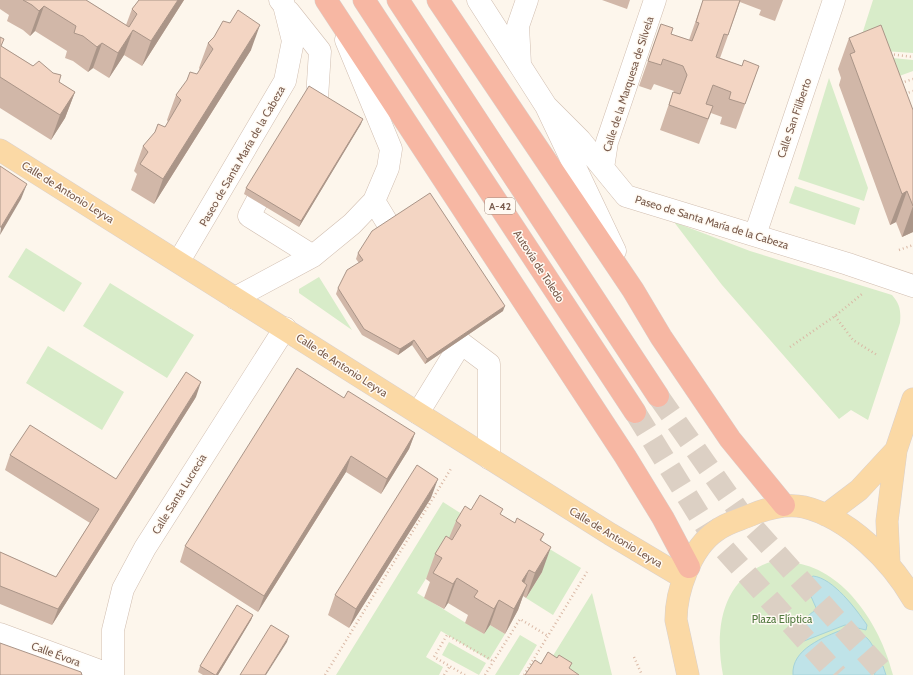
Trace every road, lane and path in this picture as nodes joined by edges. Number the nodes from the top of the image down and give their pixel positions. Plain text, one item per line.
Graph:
1 (364, 0) edge
2 (398, 0) edge
3 (438, 0) edge
4 (478, 0) edge
5 (527, 0) edge
6 (654, 0) edge
7 (834, 0) edge
8 (282, 2) edge
9 (331, 8) edge
10 (889, 54) edge
11 (913, 57) edge
12 (520, 65) junction
13 (913, 79) edge
14 (894, 86) edge
15 (913, 91) edge
16 (900, 96) edge
17 (317, 98) edge
18 (546, 106) junction
19 (0, 150) edge
20 (603, 168) junction
21 (258, 201) edge
22 (374, 201) junction
23 (755, 235) junction
24 (913, 245) edge
25 (900, 250) dead end
26 (312, 256) junction
27 (179, 261) junction
28 (411, 262) edge
29 (913, 286) edge
30 (633, 290) junction
31 (863, 292) dead end
32 (432, 296) edge
33 (235, 298) junction
34 (835, 316) junction
35 (285, 328) junction
36 (461, 343) junction
37 (790, 346) dead end
38 (877, 355) dead end
39 (658, 396) tunnel mouth
40 (913, 399) edge
41 (635, 412) tunnel mouth
42 (418, 413) junction
43 (896, 450) junction
44 (489, 458) junction
45 (452, 467) dead end
46 (784, 505) junction
47 (826, 516) junction
48 (889, 564) junction
49 (587, 572) dead end
50 (687, 572) junction
51 (913, 599) edge
52 (0, 634) edge
53 (548, 636) junction
54 (680, 639) junction
55 (634, 657) dead end
56 (493, 661) junction
57 (450, 666) junction
58 (112, 675) edge
59 (325, 675) edge
60 (444, 675) edge
61 (465, 675) edge
62 (485, 675) edge
63 (524, 675) edge
64 (642, 675) edge
65 (682, 675) edge
66 (688, 675) edge

1 - 41 highway, Autovía de Toledo / A-42
2 - 39 highway, A-42
3 - 30 highway
4 - 12 street, Paseo de Santa María de la Cabeza
5 - 12 street
6 - 20 street, Calle de la Marquesa de Silvela
7 - 23 street, Calle San Filiberto
8 - 17 street
8 - 27 street, Paseo de Santa María de la Cabeza
9 - 22 street
9 - 50 highway
10 - 11 path
12 - 18 street, Paseo de Santa María de la Cabeza
13 - 14 path
15 - 16 path
18 - 20 street, Paseo de Santa María de la Cabeza
18 - 30 street, Paseo de Santa María de la Cabeza
19 - 27 main road, Calle de Antonio Leyva
20 - 23 street, Paseo de Santa María de la Cabeza
21 - 26 street
22 - 26 street
22 - 28 street
23 - 29 street, Paseo de Santa María de la Cabeza
24 - 25 path
26 - 33 street
27 - 33 main road, Calle de Antonio Leyva
30 - 46 highway
31 - 34 path
32 - 36 street
33 - 35 main road, Calle de Antonio Leyva
34 - 37 path
34 - 38 path
35 - 42 main road, Calle de Antonio Leyva
35 - 58 street, Calle Santa Lucrecia
36 - 42 street
36 - 44 street
40 - 43 main road
42 - 44 main road, Calle de Antonio Leyva
43 - 47 main road
43 - 48 main road
44 - 50 main road, Calle de Antonio Leyva
45 - 59 path
46 - 47 main road
46 - 50 main road
47 - 48 main road
48 - 51 main road
49 - 53 path
50 - 54 main road
52 - 58 street, Calle Évora
53 - 56 path
53 - 63 path
54 - 65 main road
54 - 66 main road
55 - 64 path
56 - 57 path
56 - 62 path
57 - 60 path
57 - 61 path

